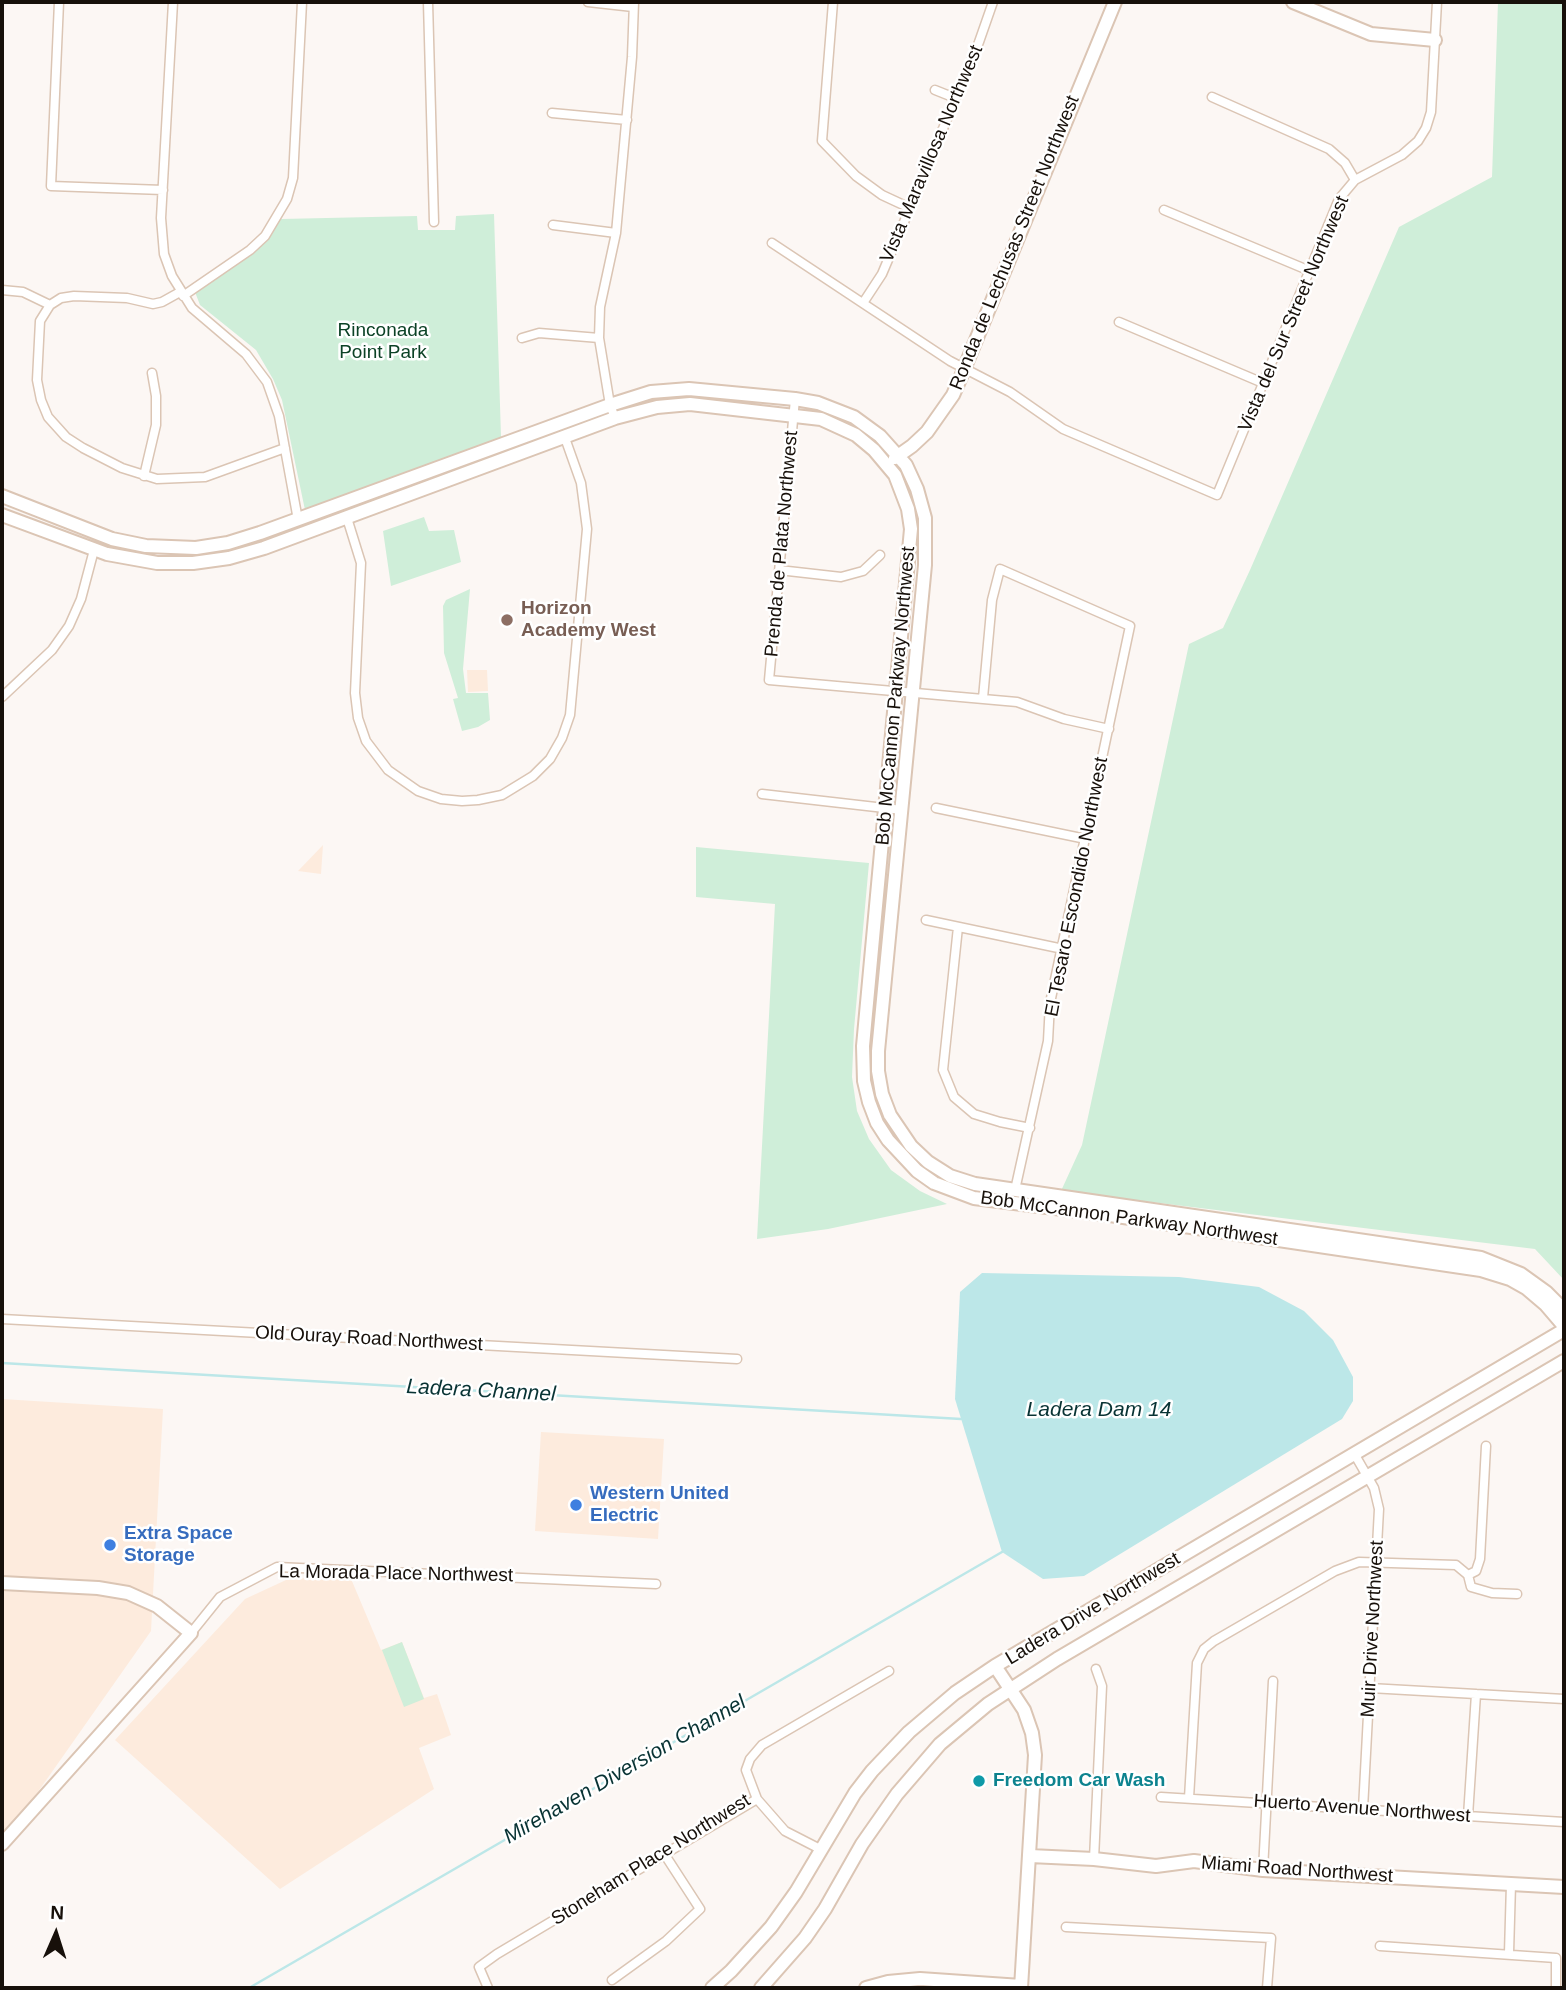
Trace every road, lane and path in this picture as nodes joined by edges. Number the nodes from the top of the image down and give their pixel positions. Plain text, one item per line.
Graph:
1 (59, 2) edge
2 (173, 2) edge
3 (302, 2) edge
4 (428, 2) edge
5 (589, 2) edge
6 (833, 2) edge
7 (993, 2) edge
8 (1115, 2) edge
9 (1293, 2) edge
10 (1437, 2) edge
11 (634, 4) edge
12 (1435, 40) junction
13 (935, 90) dead end
14 (1212, 97) dead end
15 (956, 98) junction
16 (552, 113) dead end
17 (627, 120) junction
18 (1355, 180) junction
19 (163, 190) junction
20 (910, 208) junction
21 (1164, 210) dead end
22 (435, 222) dead end
23 (553, 225) dead end
24 (616, 233) junction
25 (772, 243) dead end
26 (1310, 271) junction
27 (2, 290) edge
28 (182, 294) junction
29 (863, 303) junction
30 (50, 304) junction
31 (1119, 322) dead end
32 (522, 338) dead end
33 (599, 338) junction
34 (965, 369) junction
35 (152, 373) dead end
36 (1263, 383) junction
37 (795, 399) junction
38 (610, 405) junction
39 (794, 416) junction
40 (615, 418) junction
41 (560, 423) junction
42 (565, 438) junction
43 (285, 448) junction
44 (899, 455) junction
45 (886, 464) junction
46 (144, 476) junction
47 (2, 496) edge
48 (341, 504) junction
49 (2, 514) edge
50 (347, 518) junction
51 (298, 520) junction
52 (303, 534) junction
53 (99, 535) junction
54 (94, 550) junction
55 (880, 555) dead end
56 (779, 570) junction
57 (898, 691) junction
58 (914, 693) junction
59 (2, 697) edge
60 (983, 698) junction
61 (1109, 729) junction
62 (762, 794) dead end
63 (885, 808) junction
64 (936, 808) dead end
65 (902, 810) junction
66 (1086, 839) junction
67 (926, 920) dead end
68 (958, 927) junction
69 (1063, 949) junction
70 (1030, 1128) junction
71 (1015, 1190) junction
72 (1564, 1310) edge
73 (2, 1319) edge
74 (1564, 1328) edge
75 (737, 1359) dead end
76 (1564, 1361) edge
77 (1486, 1446) dead end
78 (1355, 1455) junction
79 (1368, 1476) junction
80 (1377, 1562) junction
81 (1468, 1575) junction
82 (2, 1583) edge
83 (656, 1584) dead end
84 (1517, 1594) dead end
85 (191, 1633) junction
86 (995, 1666) junction
87 (1096, 1669) dead end
88 (889, 1671) dead end
89 (1273, 1681) dead end
90 (1370, 1688) junction
91 (1010, 1689) junction
92 (1476, 1694) junction
93 (1564, 1699) edge
94 (1161, 1797) dead end
95 (1189, 1798) junction
96 (757, 1799) junction
97 (1266, 1803) junction
98 (1363, 1809) junction
99 (1468, 1816) junction
100 (1564, 1822) edge
101 (2, 1844) edge
102 (822, 1850) junction
103 (665, 1855) junction
104 (1030, 1856) junction
105 (1094, 1859) junction
106 (1263, 1870) junction
107 (1511, 1884) junction
108 (1564, 1887) edge
109 (1066, 1927) dead end
110 (1380, 1946) dead end
111 (1509, 1953) junction
112 (612, 1980) dead end
113 (951, 1985) edge
114 (1021, 1987) edge
115 (488, 1988) edge
116 (712, 1988) edge
117 (761, 1988) edge
118 (866, 1988) edge
119 (1268, 1988) edge
120 (1556, 1988) edge

1 - 19 street
2 - 19 street
3 - 28 street
4 - 22 street
5 - 11 street
6 - 20 street
7 - 15 street, Vista Maravillosa Northwest
8 - 34 street, Ronda de Lechusas Street Northwest
9 - 12 street
10 - 12 street, Vista del Sur Street Northwest
11 - 17 street
12 - 18 street, Vista del Sur Street Northwest
13 - 15 street
14 - 18 street
15 - 20 street, Vista Maravillosa Northwest
16 - 17 street
17 - 24 street
18 - 26 street, Vista del Sur Street Northwest
19 - 28 street
20 - 29 street, Vista Maravillosa Northwest
21 - 26 street
23 - 24 street
24 - 33 street
25 - 29 street
26 - 36 street, Vista del Sur Street Northwest
27 - 30 street
28 - 30 street
28 - 43 street
29 - 34 street
30 - 46 street
31 - 36 street
32 - 33 street
33 - 38 street
34 - 36 street, Vista del Sur Street Northwest
34 - 44 street, Ronda de Lechusas Street Northwest
35 - 46 street
37 - 38 street, Bob McCannon Parkway Northwest
37 - 39 street, Prenda de Plata Northwest
37 - 44 street, Bob McCannon Parkway Northwest
38 - 40 street
38 - 41 street, Bob McCannon Parkway Northwest
39 - 40 street, Bob McCannon Parkway Northwest
39 - 45 street, Bob McCannon Parkway Northwest
39 - 56 street, Prenda de Plata Northwest
40 - 42 street, Bob McCannon Parkway Northwest
41 - 42 street
41 - 48 street, Bob McCannon Parkway Northwest
42 - 50 street, Bob McCannon Parkway Northwest
42 - 50 street
43 - 46 street
43 - 51 street
44 - 45 street, Ronda de Lechusas Street Northwest
44 - 58 street, Bob McCannon Parkway Northwest
45 - 57 street, Bob McCannon Parkway Northwest
47 - 53 street, Bob McCannon Parkway Northwest
48 - 50 street
48 - 51 street, Bob McCannon Parkway Northwest
49 - 54 street, Bob McCannon Parkway Northwest
50 - 52 street, Bob McCannon Parkway Northwest
51 - 52 street
51 - 53 street, Bob McCannon Parkway Northwest
52 - 54 street, Bob McCannon Parkway Northwest
53 - 54 street
54 - 59 street
55 - 56 street
56 - 57 street, Prenda de Plata Northwest
57 - 58 street, Prenda de Plata Northwest
57 - 63 street, Bob McCannon Parkway Northwest
58 - 60 street, Prenda de Plata Northwest
58 - 65 street, Bob McCannon Parkway Northwest
60 - 61 street, Prenda de Plata Northwest
60 - 61 street, El Tesaro Escondido Northwest
61 - 66 street, El Tesaro Escondido Northwest
62 - 63 street
63 - 65 street
63 - 74 street, Bob McCannon Parkway Northwest
64 - 66 street
65 - 71 street, Bob McCannon Parkway Northwest
66 - 69 street, El Tesaro Escondido Northwest
67 - 68 street
68 - 69 street
68 - 70 street
69 - 70 street, El Tesaro Escondido Northwest
70 - 71 street, El Tesaro Escondido Northwest
71 - 72 street, Bob McCannon Parkway Northwest
73 - 75 street, Old Ouray Road Northwest
74 - 78 street, Ladera Drive Northwest
76 - 79 street, Ladera Drive Northwest
77 - 81 street
78 - 79 street, Muir Drive Northwest
78 - 86 street, Ladera Drive Northwest
79 - 80 street, Muir Drive Northwest
79 - 91 street, Ladera Drive Northwest
80 - 81 street
80 - 90 street, Muir Drive Northwest
80 - 95 street
81 - 84 street
82 - 85 street
83 - 85 street, La Morada Place Northwest
85 - 101 street, La Morada Place Northwest
86 - 91 street
86 - 102 street, Ladera Drive Northwest
87 - 105 street
88 - 96 street, Stoneham Place Northwest
89 - 97 street
90 - 92 street
90 - 98 street, Muir Drive Northwest
91 - 104 street
91 - 117 street, Ladera Drive Northwest
92 - 93 street
92 - 99 street
94 - 95 street, Huerto Avenue Northwest
95 - 97 street, Huerto Avenue Northwest
96 - 102 street
96 - 103 street, Stoneham Place Northwest
97 - 98 street, Huerto Avenue Northwest
97 - 106 street
98 - 99 street, Huerto Avenue Northwest
99 - 100 street, Huerto Avenue Northwest
102 - 116 street, Ladera Drive Northwest
103 - 112 street
103 - 115 street, Stoneham Place Northwest
104 - 105 street, Miami Road Northwest
104 - 114 street
105 - 106 street, Miami Road Northwest
106 - 107 street, Miami Road Northwest
107 - 108 street, Miami Road Northwest
107 - 111 street
109 - 119 street
110 - 111 street
111 - 120 street
113 - 114 street
113 - 118 street

